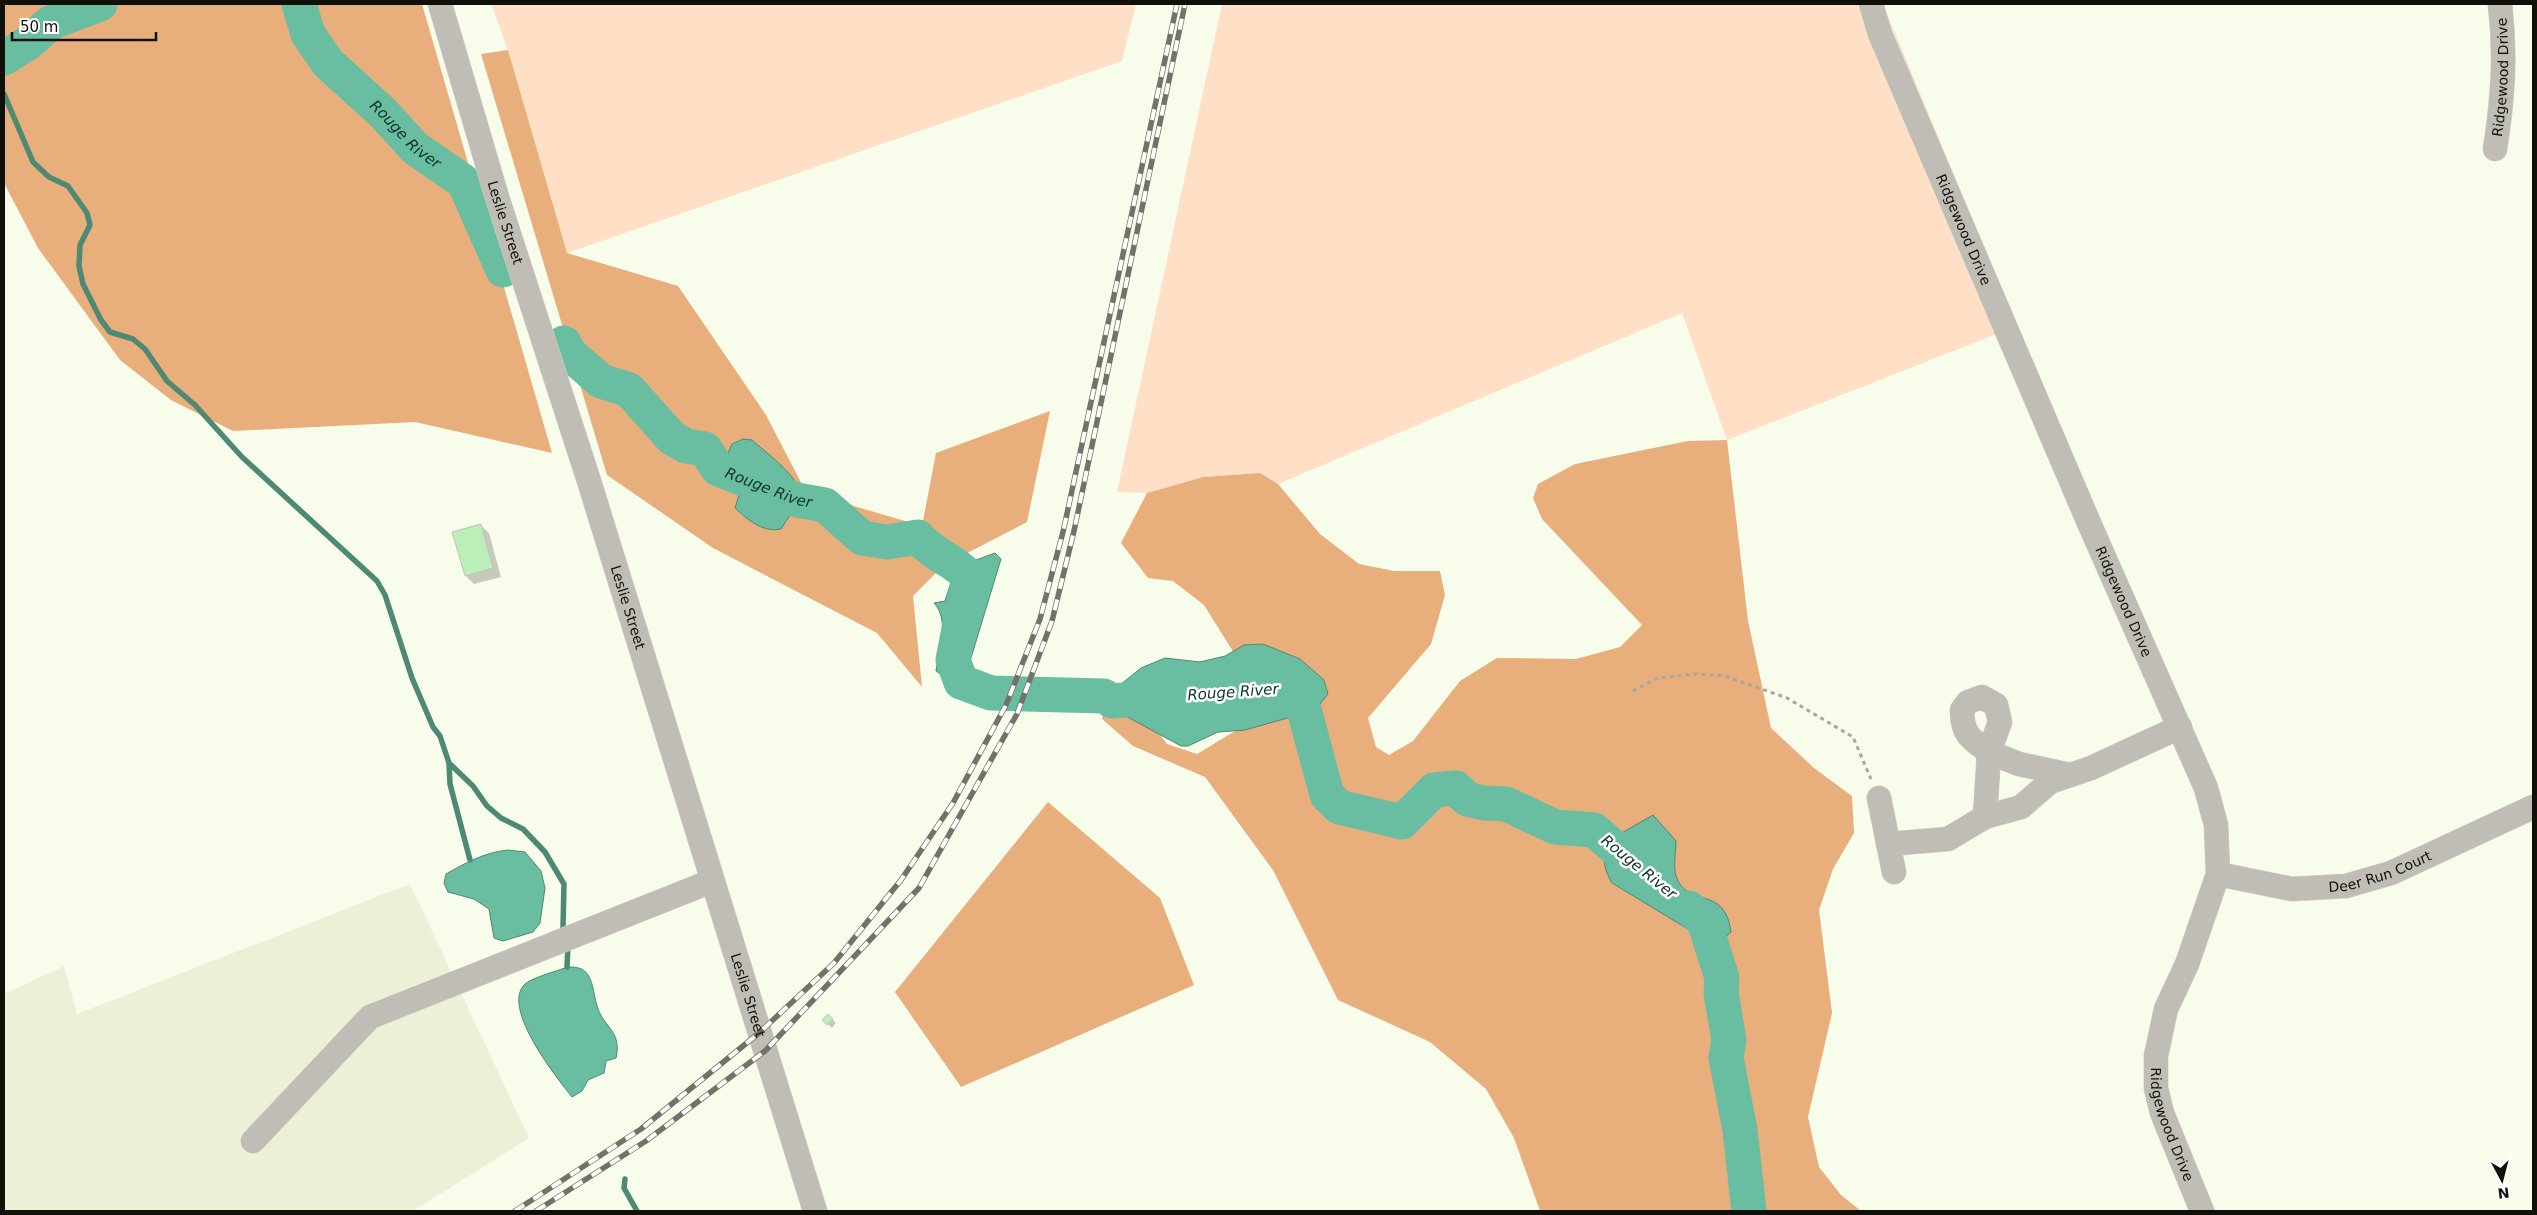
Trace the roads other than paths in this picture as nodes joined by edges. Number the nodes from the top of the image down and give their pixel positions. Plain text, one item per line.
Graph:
1 (440, 4) edge
2 (1870, 4) edge
3 (2500, 4) edge
4 (2495, 149) dead end
5 (2180, 727) junction
6 (2070, 775) junction
7 (1879, 798) road end
8 (2533, 807) edge
9 (1984, 817) junction
10 (1888, 844) junction
11 (1894, 872) dead end
12 (2218, 874) junction
13 (712, 881) junction
14 (254, 1140) dead end
15 (815, 1211) edge
16 (2202, 1211) edge

1 - 13 street, Leslie Street
2 - 5 street, Ridgewood Drive
3 - 4 street, Ridgewood Drive
5 - 6 street
5 - 12 street, Ridgewood Drive
6 - 9 street
6 - 9 street
7 - 10 street
8 - 12 street, Deer Run Court
9 - 10 street
10 - 11 street
12 - 16 street, Ridgewood Drive
13 - 14 street
13 - 15 street, Leslie Street

